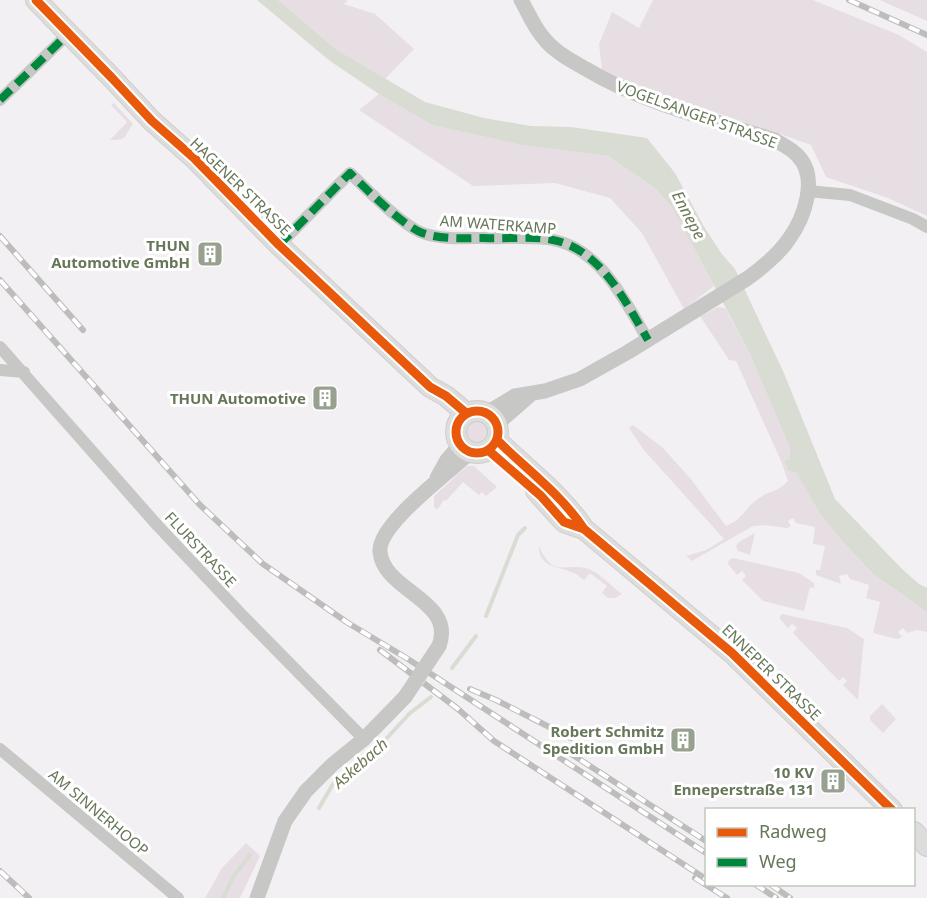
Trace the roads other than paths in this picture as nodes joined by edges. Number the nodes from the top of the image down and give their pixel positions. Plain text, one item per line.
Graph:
1 (36, 0) edge
2 (521, 0) edge
3 (69, 33) junction
4 (0, 100) edge
5 (808, 191) junction
6 (927, 227) edge
7 (279, 244) junction
8 (648, 340) junction
9 (0, 347) edge
10 (0, 370) edge
11 (24, 372) junction
12 (462, 418) junction
13 (483, 437) junction
14 (364, 739) junction
15 (0, 749) edge
16 (890, 808) edge
17 (915, 833) edge
18 (927, 846) edge
19 (178, 898) edge
20 (257, 898) edge

1 - 3 main road, HAGENER STRASSE
2 - 5 street, VOGELSANGER STRASSE
3 - 4 street
3 - 7 main road, HAGENER STRASSE
5 - 6 street
5 - 8 street, VOGELSANGER STRASSE
7 - 8 street, AM WATERKAMP
7 - 12 main road, HAGENER STRASSE
8 - 13 street, VOGELSANGER STRASSE
9 - 11 street, FLURSTRASSE
10 - 11 street
11 - 14 street, FLURSTRASSE
12 - 13 main road
12 - 13 main road
13 - 14 street, bridge
13 - 16 main road, ENNEPER STRASSE
14 - 20 street
15 - 19 street, AM SINNERHOOP
17 - 18 main road

